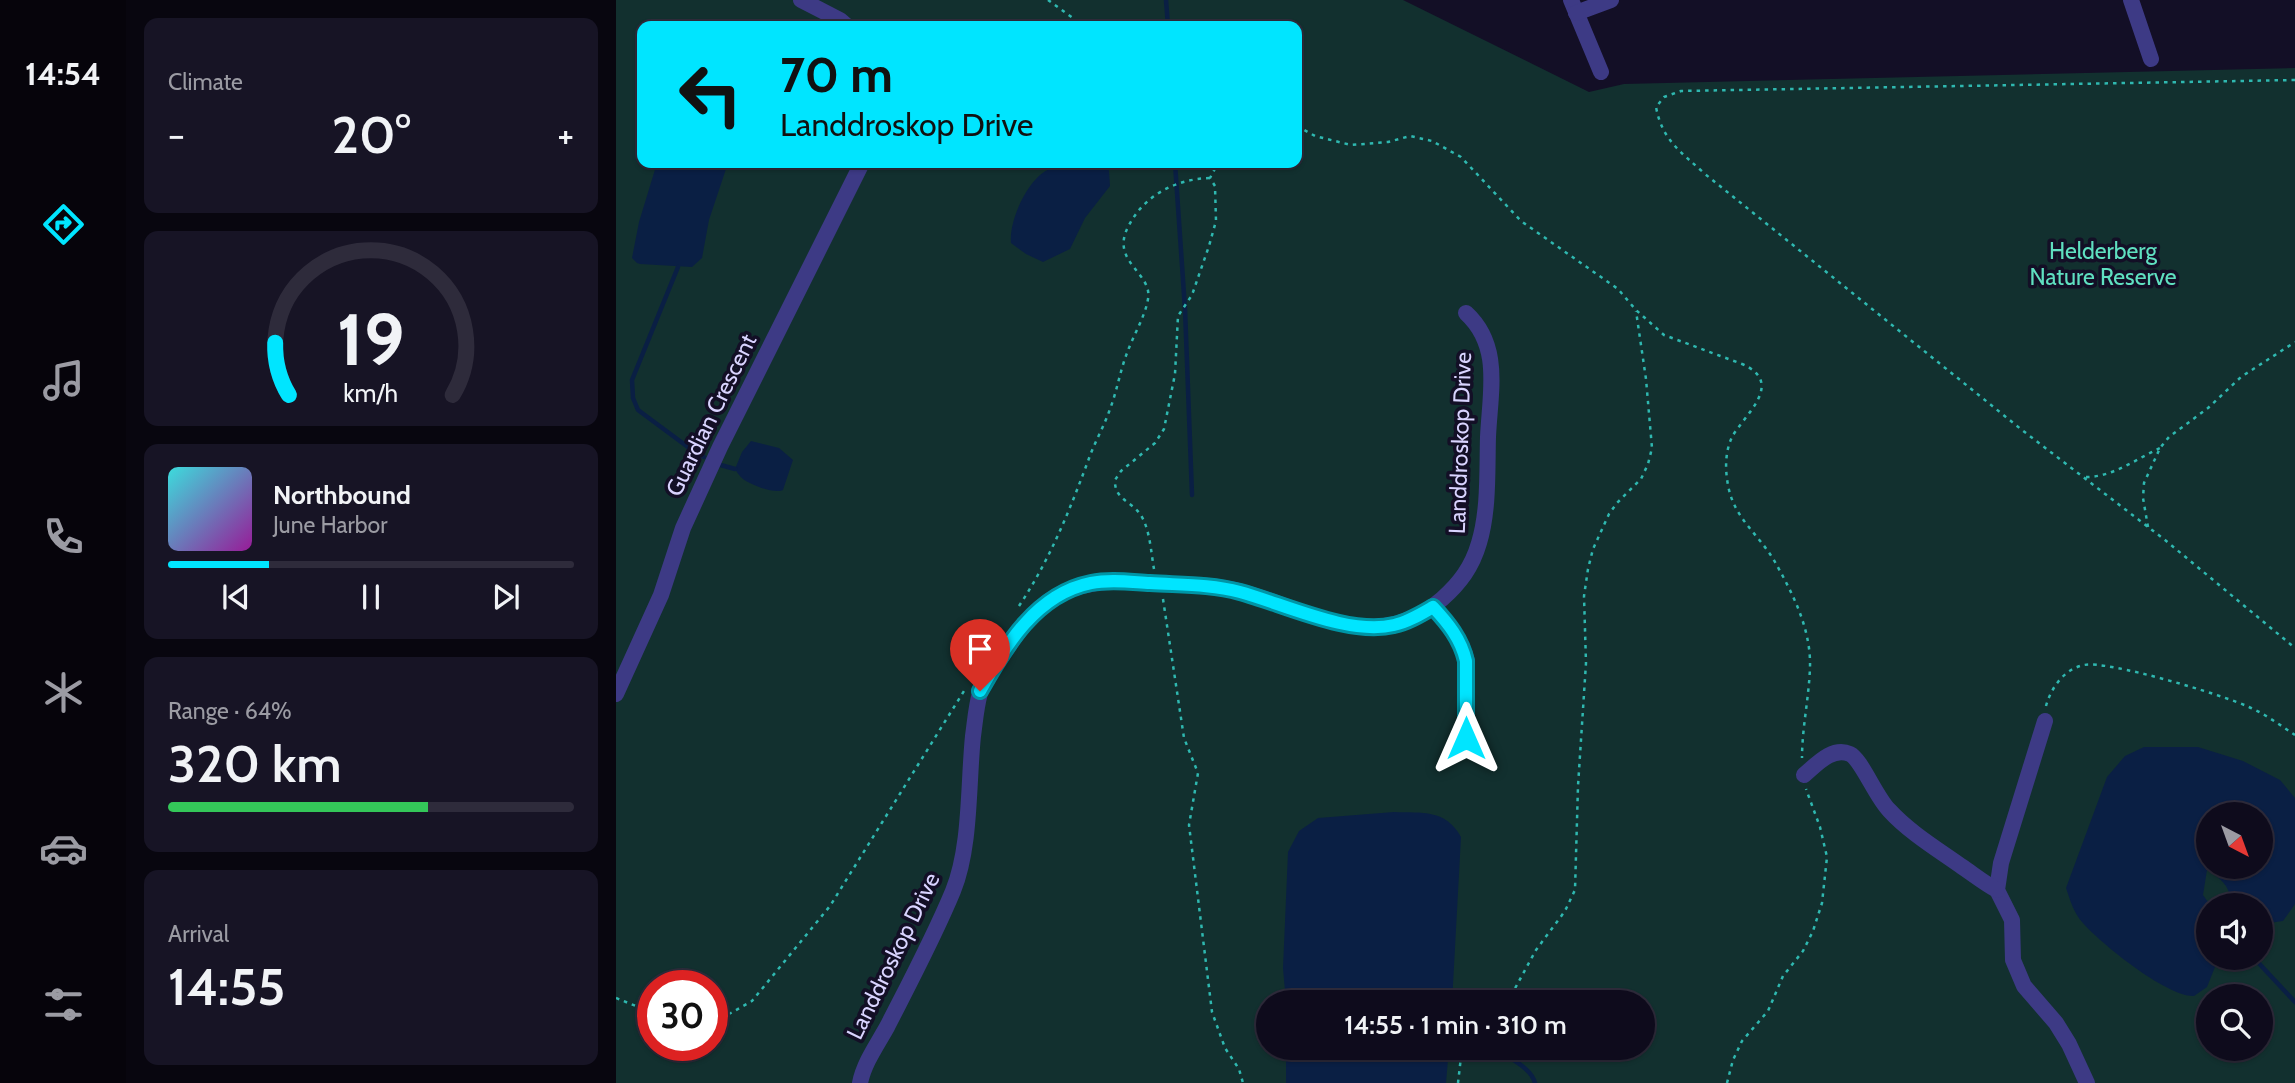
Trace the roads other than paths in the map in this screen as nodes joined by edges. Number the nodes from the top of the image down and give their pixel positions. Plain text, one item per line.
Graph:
1 (801, 0) edge
2 (1611, 0) edge
3 (2131, 0) edge
4 (1574, 7) edge
5 (841, 21) edge
6 (2151, 59) dead end
7 (1601, 72) dead end
8 (860, 168) edge
9 (1466, 313) dead end
10 (1433, 607) junction
11 (616, 694) edge
12 (2045, 721) road end
13 (1466, 738) dead end
14 (1804, 775) road end
15 (1997, 890) junction
16 (860, 1083) edge
17 (2087, 1083) edge

1 - 5 street
2 - 4 street
3 - 6 street
4 - 7 street
8 - 11 street, Guardian Crescent
9 - 10 street, Landdroskop Drive
10 - 13 street
10 - 16 street, Landdroskop Drive
12 - 15 street
14 - 15 street
15 - 17 street

